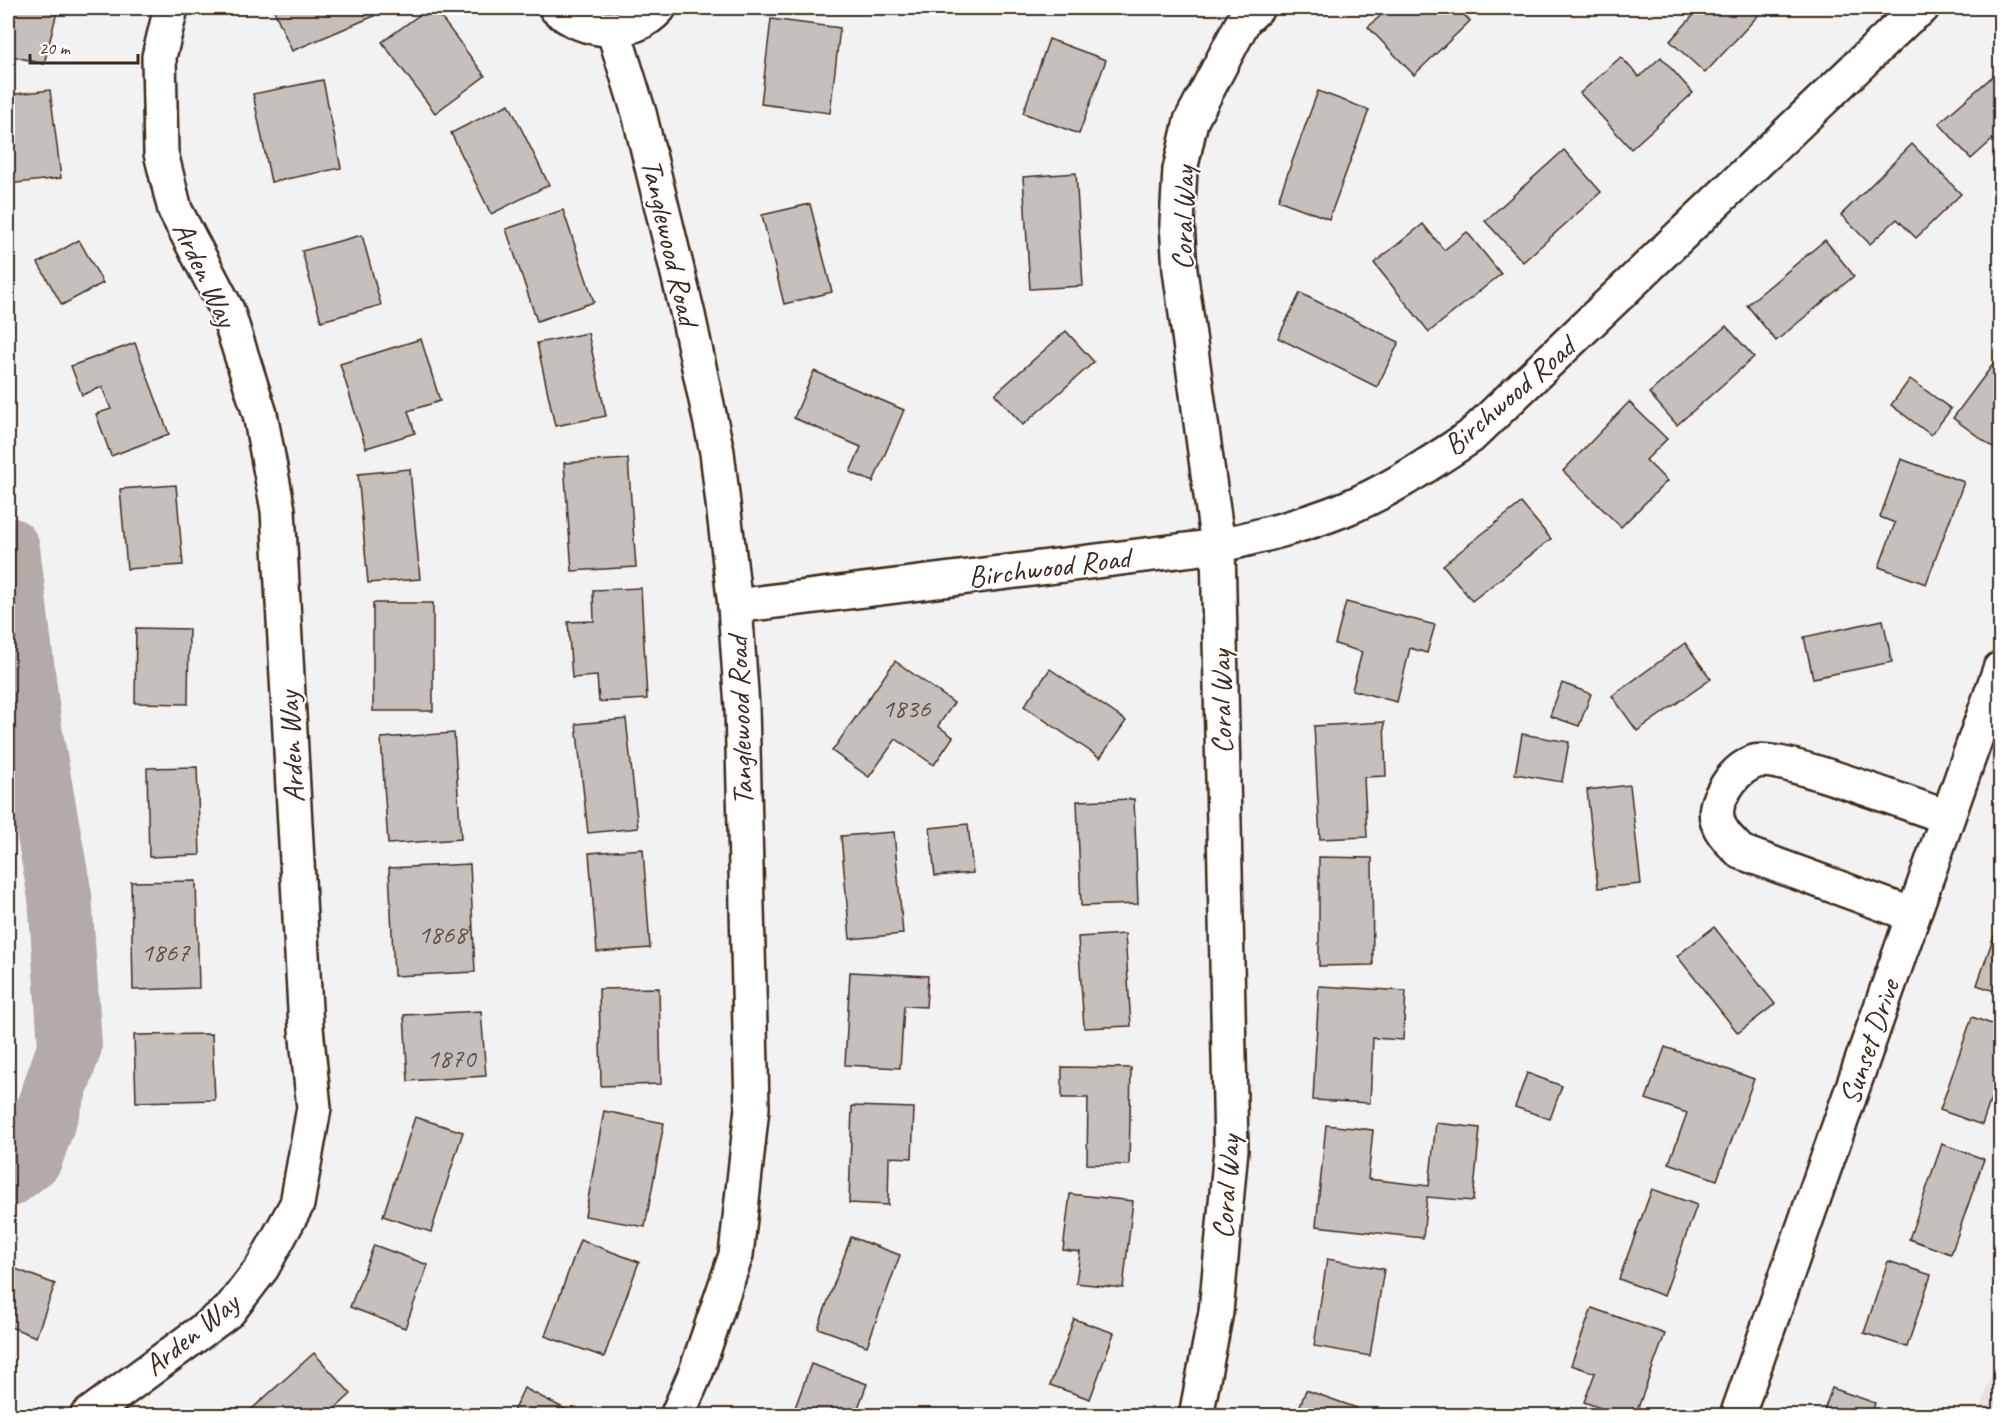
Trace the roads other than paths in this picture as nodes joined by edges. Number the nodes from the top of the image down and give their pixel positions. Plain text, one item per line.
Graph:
1 (171, 8) edge
2 (556, 8) edge
3 (659, 8) edge
4 (1257, 8) edge
5 (1922, 8) edge
6 (613, 29) junction
7 (1218, 546) junction
8 (735, 606) junction
9 (2001, 669) edge
10 (1947, 817) junction
11 (1912, 915) junction
12 (87, 1416) edge
13 (677, 1416) edge
14 (1196, 1416) edge
15 (1737, 1416) edge

1 - 12 street, Arden Way
2 - 6 street
3 - 6 street
4 - 7 street, Coral Way
5 - 7 street, Birchwood Road
6 - 8 street, Tanglewood Road
7 - 8 street, Birchwood Road
7 - 14 street, Coral Way
8 - 13 street, Tanglewood Road
9 - 10 street, Sunset Drive
10 - 11 street, Sunset Drive
10 - 11 street
11 - 15 street, Sunset Drive

